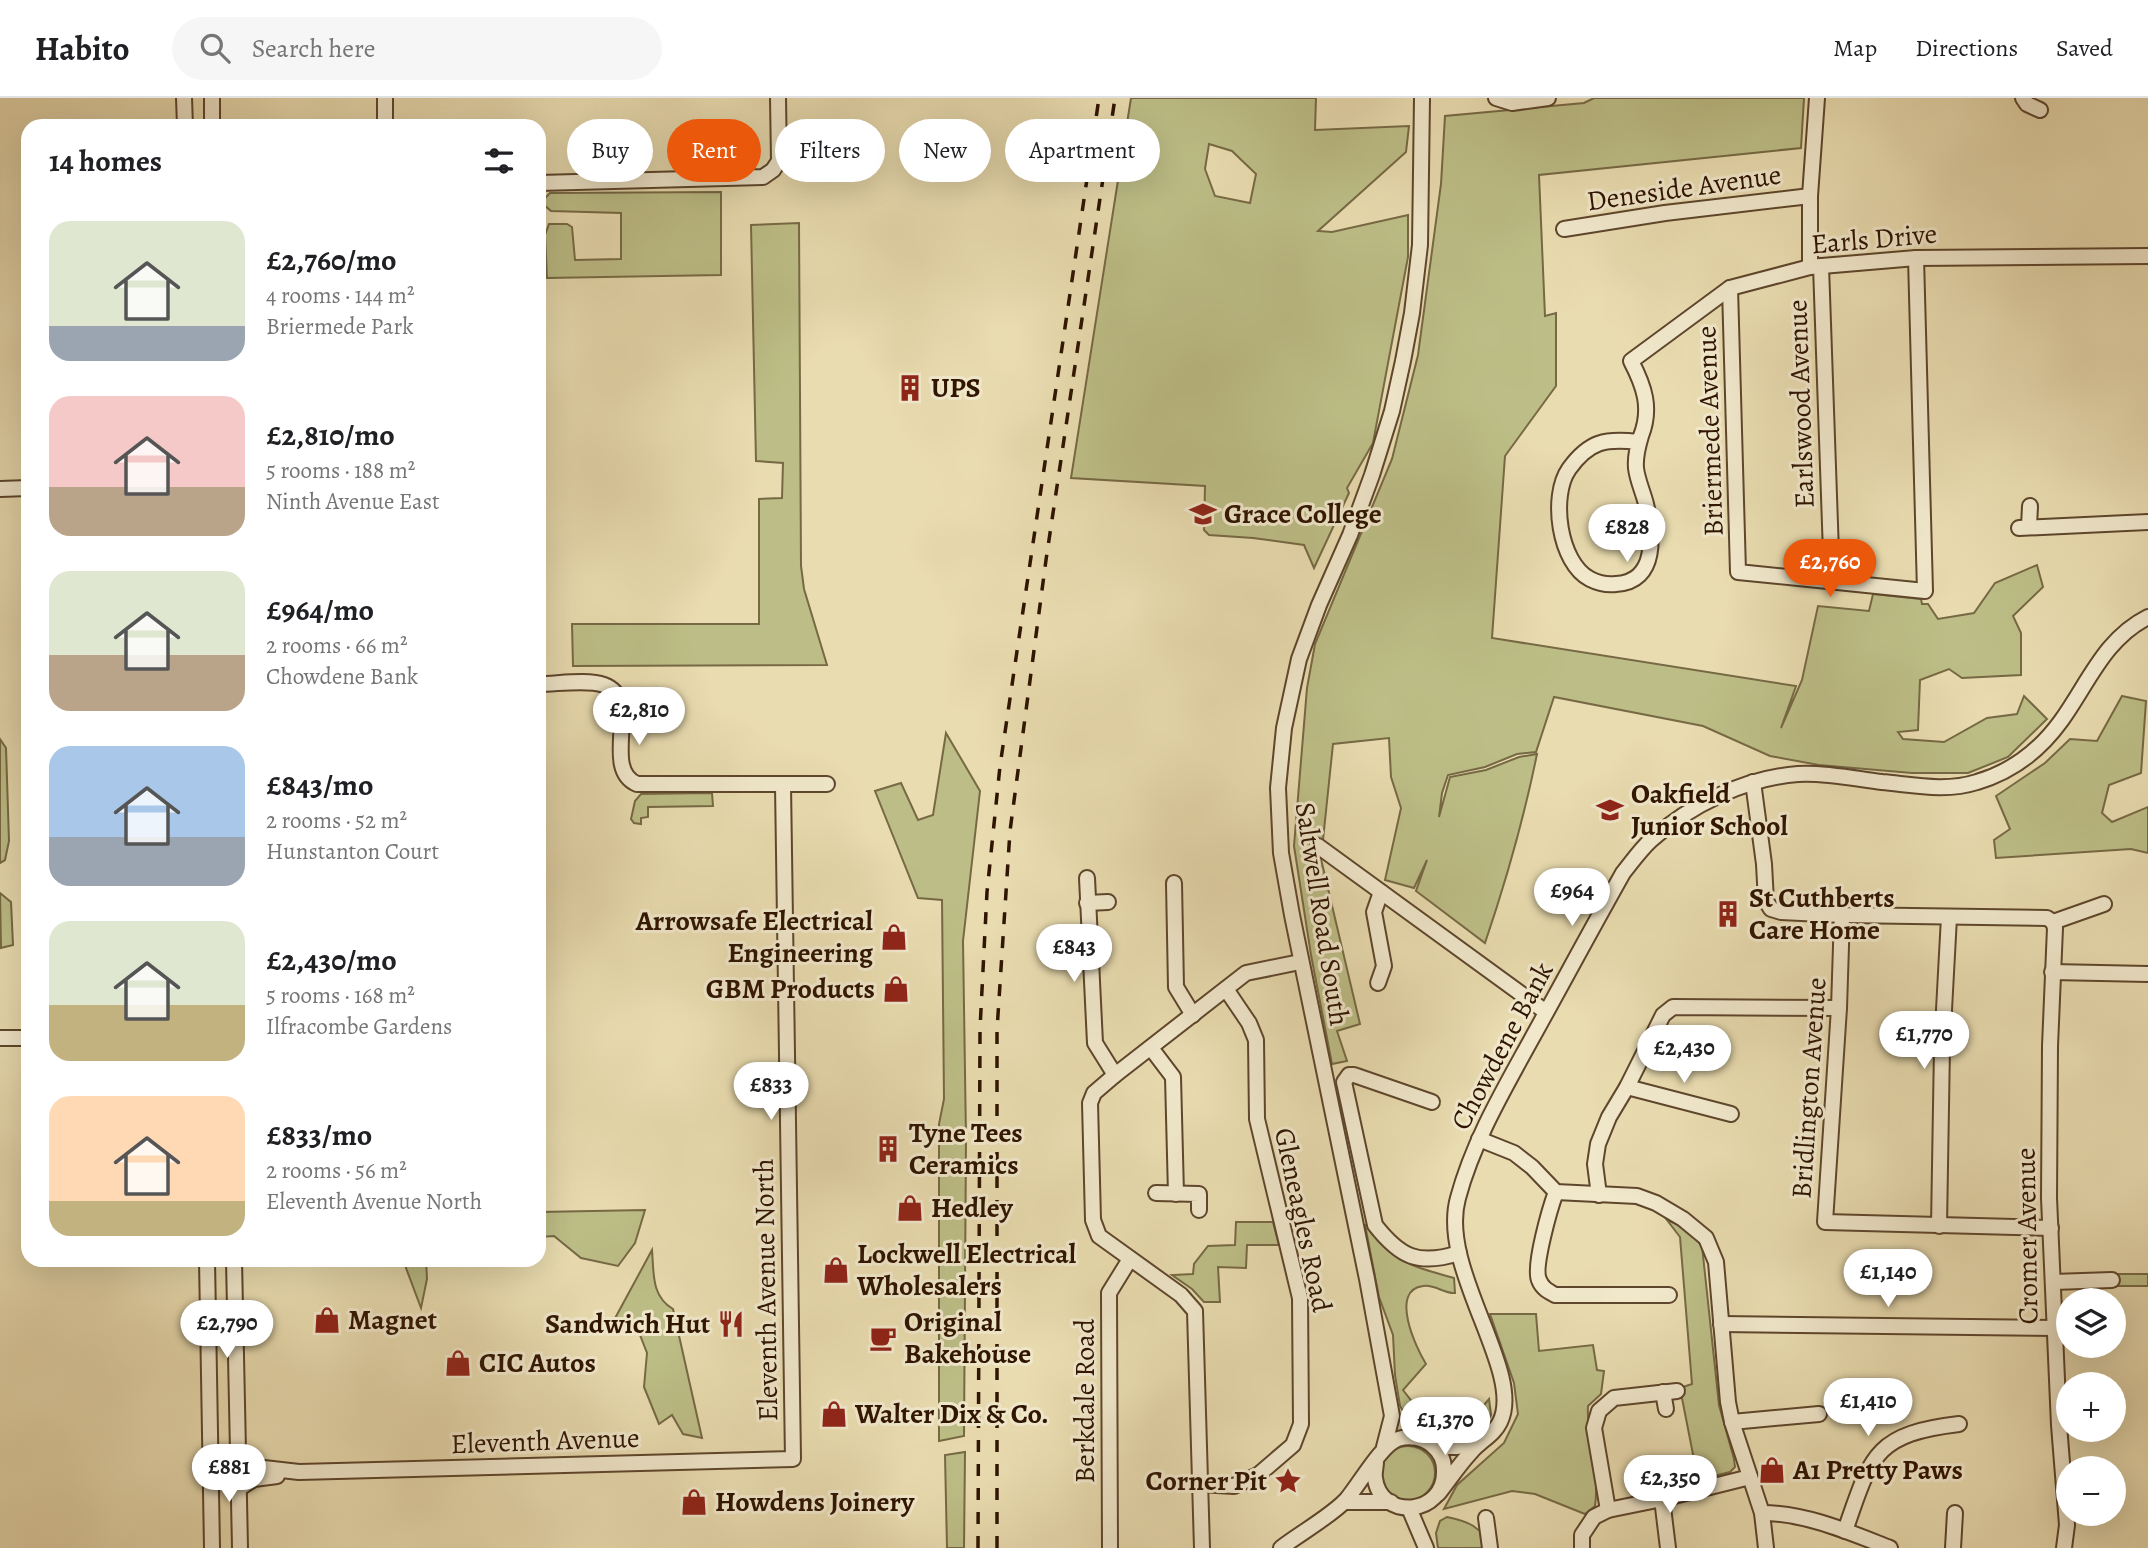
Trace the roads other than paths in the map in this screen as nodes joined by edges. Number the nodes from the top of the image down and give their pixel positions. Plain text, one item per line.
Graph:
1 (184, 98) edge
2 (212, 98) edge
3 (385, 98) edge
4 (778, 98) edge
5 (1422, 98) edge
6 (1496, 98) edge
7 (1548, 98) edge
8 (1816, 98) edge
9 (2022, 98) edge
10 (2040, 110) dead end
11 (185, 119) edge
12 (212, 119) edge
13 (385, 119) edge
14 (546, 183) edge
15 (1810, 196) junction
16 (1564, 229) dead end
17 (2148, 256) edge
18 (1916, 258) junction
19 (1815, 267) junction
20 (1730, 288) junction
21 (1638, 442) junction
22 (21, 488) edge
23 (0, 489) edge
24 (2030, 506) dead end
25 (2148, 522) edge
26 (1832, 582) junction
27 (2148, 617) edge
28 (546, 684) edge
29 (1753, 782) junction
30 (827, 784) dead end
31 (783, 785) junction
32 (1318, 846) dead end
33 (1087, 878) dead end
34 (1174, 883) dead end
35 (1381, 892) junction
36 (1108, 902) dead end
37 (1087, 903) junction
38 (2104, 904) dead end
39 (1842, 915) junction
40 (1949, 918) junction
41 (2053, 922) junction
42 (1300, 962) junction
43 (2052, 972) junction
44 (2148, 974) edge
45 (1378, 983) dead end
46 (1226, 989) junction
47 (1839, 1008) junction
48 (1546, 1012) junction
49 (1193, 1015) junction
50 (0, 1038) edge
51 (21, 1038) edge
52 (1150, 1048) junction
53 (1115, 1075) junction
54 (1627, 1087) junction
55 (1432, 1102) dead end
56 (1731, 1114) dead end
57 (1479, 1139) junction
58 (1556, 1192) junction
59 (1156, 1193) dead end
60 (1176, 1194) junction
61 (1599, 1195) junction
62 (1199, 1210) dead end
63 (1939, 1226) junction
64 (2050, 1228) junction
65 (1459, 1253) junction
66 (1129, 1259) junction
67 (207, 1267) edge
68 (234, 1267) edge
69 (2112, 1280) dead end
70 (2053, 1282) junction
71 (1669, 1295) dead end
72 (1721, 1324) junction
73 (2054, 1328) junction
74 (1666, 1409) dead end
75 (1819, 1414) dead end
76 (1392, 1416) junction
77 (1732, 1422) junction
78 (1959, 1424) dead end
79 (1407, 1437) junction
80 (1479, 1444) junction
81 (1384, 1447) junction
82 (1434, 1447) junction
83 (238, 1455) junction
84 (793, 1459) joint
85 (1376, 1462) junction
86 (299, 1472) junction
87 (1750, 1477) junction
88 (1200, 1484) junction
89 (238, 1489) junction
90 (1433, 1498) junction
91 (1662, 1499) junction
92 (1344, 1502) junction
93 (1391, 1502) junction
94 (1409, 1508) junction
95 (1608, 1510) junction
96 (1762, 1513) junction
97 (1955, 1513) dead end
98 (1486, 1518) dead end
99 (1845, 1531) junction
100 (1425, 1545) edge
101 (212, 1548) edge
102 (240, 1548) edge
103 (1110, 1548) edge
104 (1202, 1548) edge
105 (1281, 1548) edge
106 (1490, 1548) edge
107 (1582, 1548) edge
108 (1668, 1548) edge
109 (1766, 1548) edge
110 (1890, 1548) edge
111 (1953, 1548) edge
112 (2064, 1548) edge

1 - 11 street
2 - 12 street
3 - 13 street
4 - 14 street
5 - 42 street, Saltwell Road South
6 - 7 street
8 - 15 street, Earlswood Avenue
9 - 10 street
15 - 16 street, Deneside Avenue
15 - 19 street, Earlswood Avenue
17 - 18 street, Earls Drive
18 - 19 street, Earls Drive
18 - 26 street
19 - 20 street, Earls Drive
19 - 26 street, Earlswood Avenue
20 - 21 street, Earls Drive
20 - 26 street, Briermede Avenue
21 - 21 street
22 - 23 street
24 - 25 street
27 - 29 street, Chowdene Bank
28 - 31 street
29 - 39 street
29 - 48 street, Chowdene Bank
30 - 31 street
31 - 84 street, Eleventh Avenue North
32 - 35 street
33 - 37 street
34 - 49 street
35 - 45 street
35 - 48 street
36 - 37 street
37 - 53 street
38 - 41 street
39 - 40 street
39 - 47 street, Bridlington Avenue
40 - 41 street
40 - 63 street
41 - 43 street, Cromer Avenue
42 - 46 street
42 - 76 street, Saltwell Road South
43 - 44 street
43 - 64 street, Cromer Avenue
46 - 49 street
46 - 88 street, Gleneagles Road
47 - 54 street
47 - 63 street, Bridlington Avenue
48 - 57 street, Chowdene Bank
49 - 52 street
50 - 51 street
52 - 53 street
52 - 60 street
53 - 66 street
54 - 56 street
54 - 61 street
55 - 65 street
57 - 58 street
57 - 65 street, Chowdene Bank
58 - 61 street
58 - 71 street
59 - 60 street
60 - 62 street
61 - 72 street
63 - 64 street
64 - 70 street, Cromer Avenue
65 - 80 street, Chowdene Bank
66 - 88 street
66 - 103 street, Berkdale Road
67 - 101 street
68 - 83 street
69 - 70 street
70 - 73 street, Cromer Avenue
72 - 73 street
72 - 77 street
73 - 112 street, Cromer Avenue
74 - 95 street
75 - 77 street
76 - 79 street, Saltwell Road South
76 - 81 street, Saltwell Road South
77 - 87 street
78 - 99 street
79 - 81 street
79 - 82 street
80 - 82 street
80 - 90 street, Chowdene Bank
81 - 85 street
82 - 90 street
83 - 86 street, Eleventh Avenue
83 - 89 street
84 - 86 street, Eleventh Avenue
85 - 92 street
85 - 93 street
86 - 89 street, Eleventh Avenue
87 - 91 street
87 - 96 street
88 - 104 street
89 - 102 street
90 - 94 street
90 - 100 street
91 - 95 street
91 - 108 street
92 - 93 street
92 - 105 street
93 - 94 street
94 - 100 street
95 - 107 street
96 - 99 street
96 - 109 street
97 - 111 street
98 - 106 street
99 - 110 street

